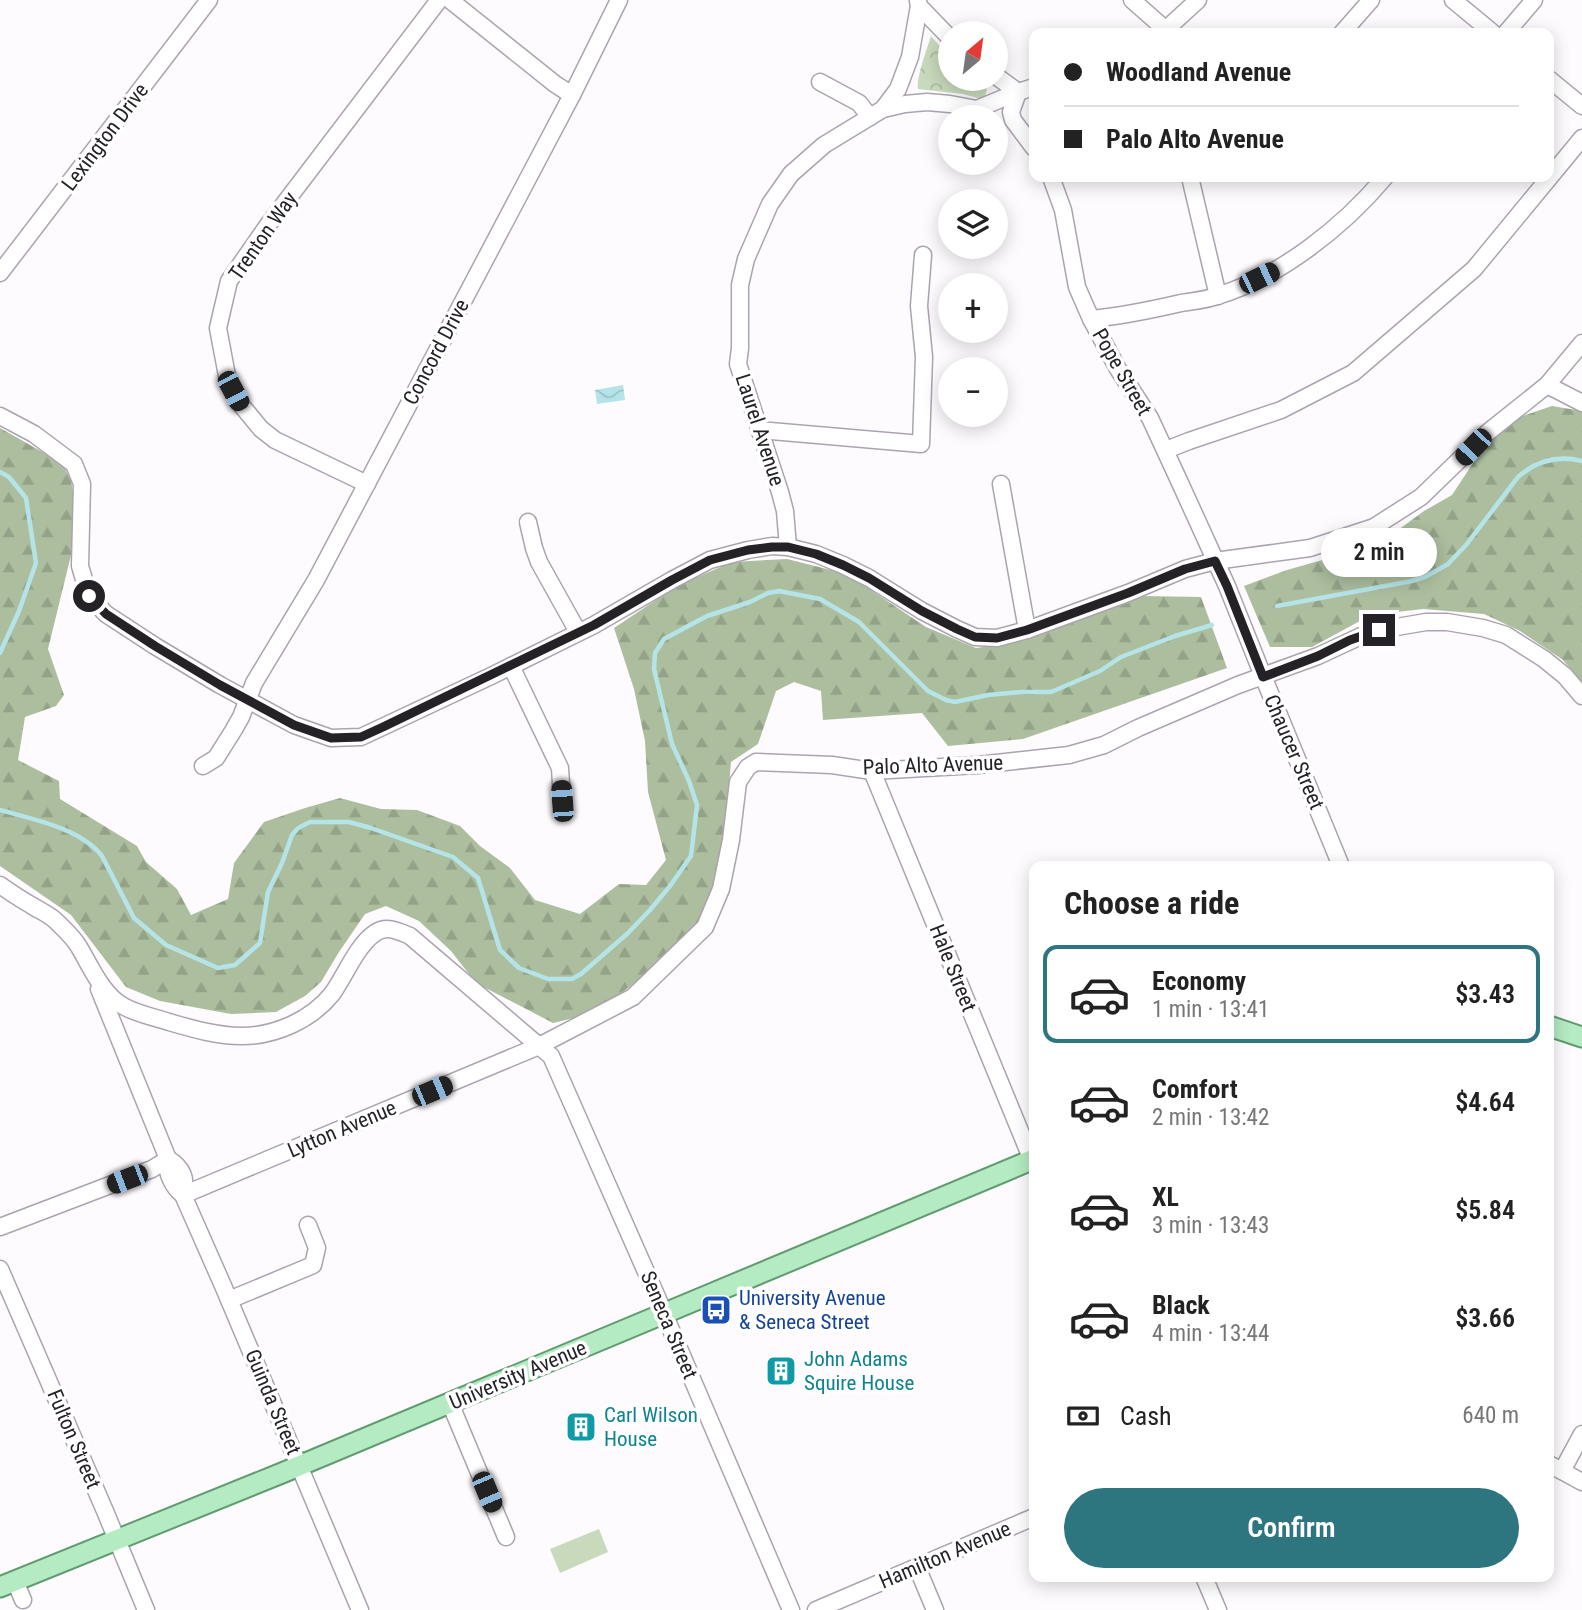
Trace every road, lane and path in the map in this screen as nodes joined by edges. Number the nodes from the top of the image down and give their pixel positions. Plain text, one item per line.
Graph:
1 (209, 0) edge
2 (439, 0) edge
3 (450, 0) edge
4 (619, 0) edge
5 (1132, 0) edge
6 (1198, 0) edge
7 (1371, 0) edge
8 (1453, 0) edge
9 (1534, 0) edge
10 (919, 3) edge
11 (938, 24) edge
12 (1160, 28) edge
13 (1168, 28) edge
14 (1346, 28) edge
15 (1487, 28) edge
16 (1510, 28) edge
17 (820, 82) dead end
18 (1554, 83) edge
19 (1008, 85) edge
20 (1029, 88) edge
21 (1017, 92) junction
22 (572, 95) junction
23 (1582, 106) edge
24 (876, 113) junction
25 (1582, 138) edge
26 (1029, 141) edge
27 (1554, 172) edge
28 (1053, 182) edge
29 (1191, 182) edge
30 (1381, 182) edge
31 (1546, 182) edge
32 (923, 255) dead end
33 (0, 273) edge
34 (1218, 296) junction
35 (1091, 319) junction
36 (1582, 343) edge
37 (1547, 385) junction
38 (1582, 403) edge
39 (0, 416) edge
40 (759, 430) junction
41 (1166, 450) junction
42 (367, 484) junction
43 (1001, 484) dead end
44 (528, 522) dead end
45 (788, 547) junction
46 (1215, 561) junction
47 (1027, 630) junction
48 (578, 632) junction
49 (511, 666) junction
50 (1263, 677) junction
51 (1582, 696) edge
52 (247, 700) junction
53 (203, 766) dead end
54 (872, 771) junction
55 (562, 801) dead end
56 (1339, 861) edge
57 (0, 885) edge
58 (89, 964) junction
59 (1554, 1028) edge
60 (1582, 1037) edge
61 (539, 1046) junction
62 (1029, 1149) edge
63 (167, 1159) junction
64 (1029, 1163) edge
65 (183, 1195) junction
66 (308, 1225) dead end
67 (0, 1227) edge
68 (0, 1269) edge
69 (229, 1300) junction
70 (664, 1314) junction
71 (450, 1404) junction
72 (1582, 1434) edge
73 (300, 1466) junction
74 (1555, 1468) edge
75 (1582, 1482) edge
76 (1029, 1519) edge
77 (506, 1537) dead end
78 (117, 1540) junction
79 (917, 1567) junction
80 (1206, 1582) edge
81 (4, 1584) edge
82 (23, 1600) dead end
83 (146, 1610) edge
84 (360, 1610) edge
85 (791, 1610) edge
86 (816, 1610) edge
87 (935, 1610) edge
88 (1218, 1610) edge

1 - 33 street, Lexington Drive
2 - 42 street, Trenton Way
3 - 22 street
4 - 22 street, Concord Drive
5 - 12 street
6 - 13 street
7 - 14 street
8 - 15 street
9 - 16 street
10 - 11 street
10 - 24 street
17 - 24 street
18 - 23 street
19 - 21 street
20 - 21 street, Laurel Avenue
21 - 24 street, Laurel Avenue
21 - 26 street
22 - 42 street, Concord Drive
24 - 40 street, Laurel Avenue
25 - 27 street
28 - 35 street, Pope Street
29 - 34 street
30 - 34 street
31 - 41 street
32 - 40 street
34 - 35 street
35 - 41 street, Pope Street
36 - 37 street
37 - 38 street
37 - 46 street
39 - 52 street
40 - 45 street, Laurel Avenue
41 - 46 street, Pope Street
42 - 52 street, Concord Drive
43 - 47 street
44 - 48 street
45 - 47 street
45 - 48 street
46 - 47 street
46 - 50 street, Chaucer Street
48 - 49 street
49 - 52 street
49 - 55 street
50 - 51 street, Palo Alto Avenue
50 - 54 street, Palo Alto Avenue
50 - 56 street, Chaucer Street
52 - 53 street, Concord Drive
54 - 61 street, Palo Alto Avenue
54 - 62 street, Hale Street
57 - 58 street
58 - 61 street
58 - 63 street, Guinda Street
59 - 60 main road
61 - 65 street, Lytton Avenue
61 - 70 street, Seneca Street
63 - 65 street, Guinda Street
63 - 67 street
64 - 70 main road, University Avenue
65 - 69 street, Guinda Street
66 - 69 street
68 - 78 street, Fulton Street
69 - 73 street, Guinda Street
70 - 71 main road, University Avenue
70 - 85 street, Seneca Street
71 - 73 main road, University Avenue
71 - 77 street
72 - 74 street
73 - 78 main road, University Avenue
73 - 84 street, Guinda Street
74 - 75 street
76 - 79 street, Hamilton Avenue
78 - 81 main road, University Avenue
78 - 83 street, Fulton Street
79 - 86 street, Hamilton Avenue
79 - 87 street
80 - 88 street
81 - 82 street

